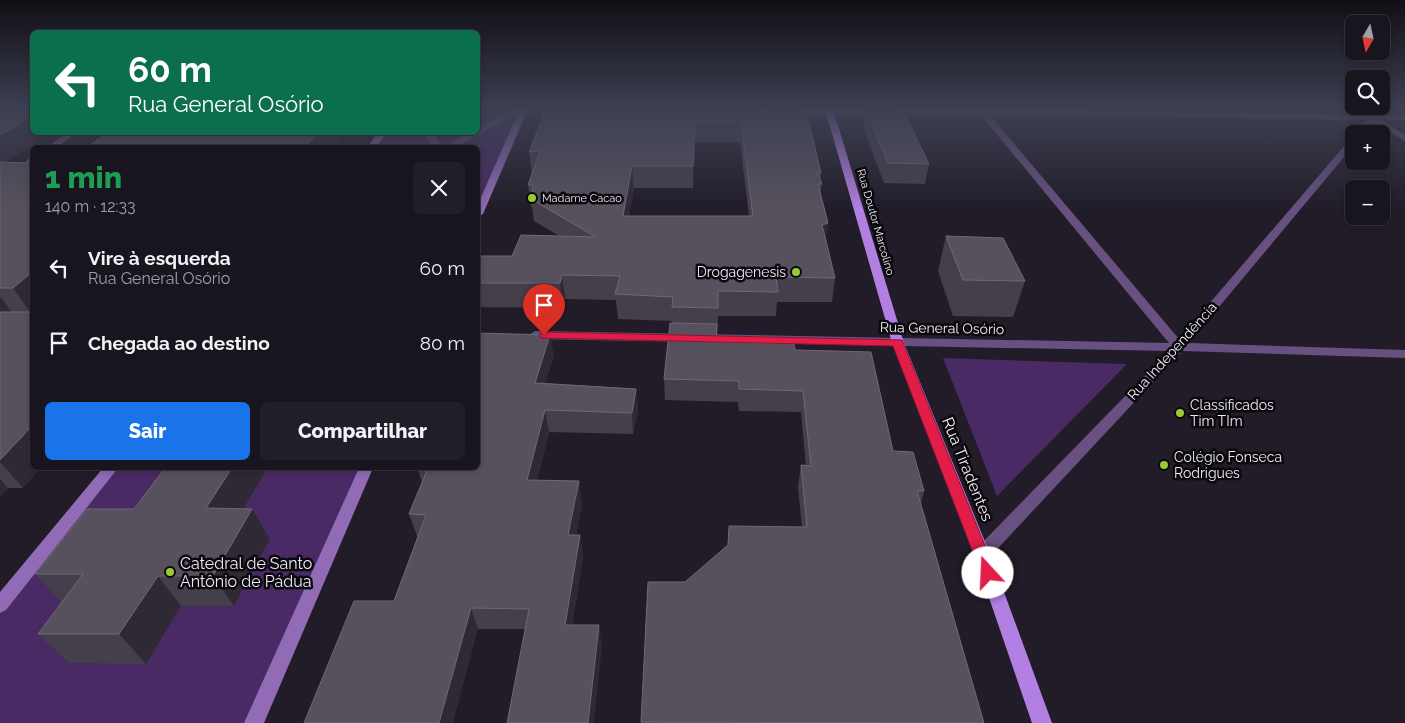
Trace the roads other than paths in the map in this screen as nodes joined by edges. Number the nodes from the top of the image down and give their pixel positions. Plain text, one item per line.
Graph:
1 (507, 143) edge
2 (839, 143) edge
3 (1008, 143) edge
4 (1345, 151) edge
5 (482, 194) edge
6 (525, 335) edge
7 (898, 343) junction
8 (1179, 347) junction
9 (1405, 354) edge
10 (109, 470) edge
11 (365, 470) edge
12 (982, 554) junction
13 (0, 604) edge
14 (254, 723) edge
15 (1042, 723) edge

1 - 5 street
2 - 7 main road, Rua Doutor Marcolino
3 - 8 street
4 - 8 street, Rua Independência
6 - 7 street, Rua General Osório
7 - 8 street, Rua General Osório
7 - 12 main road, Rua Tiradentes
8 - 9 street, Rua General Osório
8 - 12 street, Rua Independência
10 - 13 street
11 - 14 street
12 - 15 main road, Rua Tiradentes

